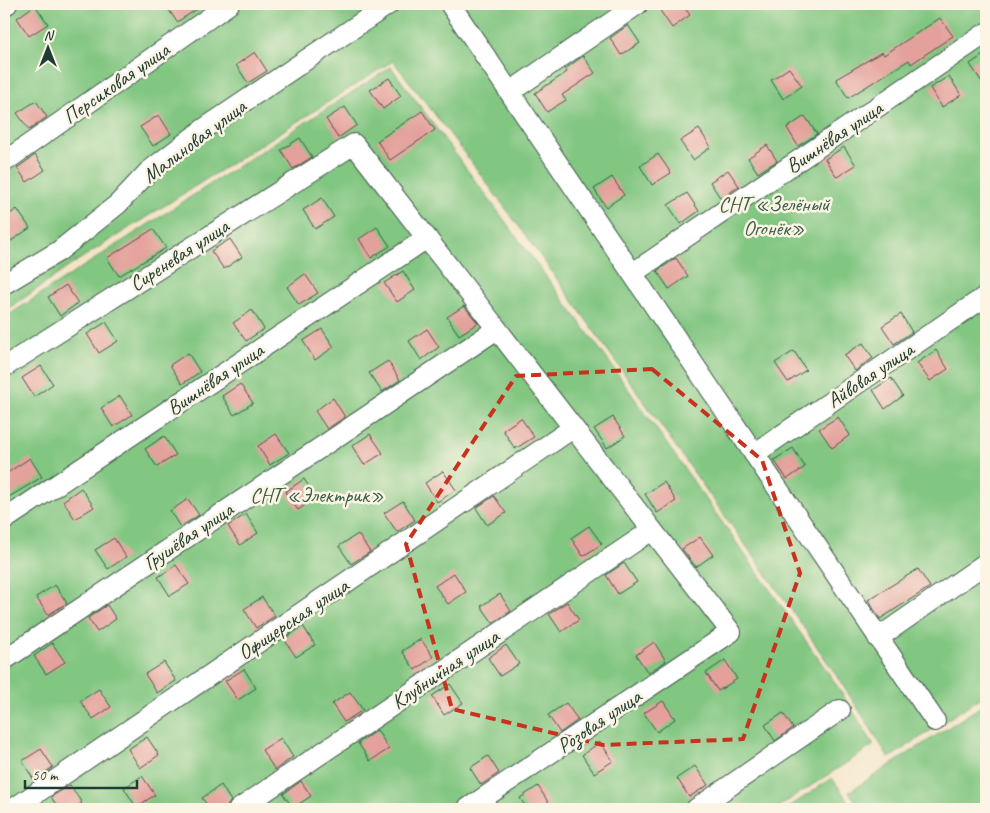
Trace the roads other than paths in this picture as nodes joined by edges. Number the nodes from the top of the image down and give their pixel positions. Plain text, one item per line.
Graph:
1 (7, 4) edge
2 (229, 4) edge
3 (389, 4) edge
4 (450, 4) edge
5 (638, 4) edge
6 (4, 6) edge
7 (986, 33) edge
8 (510, 92) junction
9 (4, 162) edge
10 (426, 238) junction
11 (633, 273) junction
12 (4, 284) edge
13 (986, 296) edge
14 (497, 329) junction
15 (4, 367) edge
16 (573, 428) junction
17 (754, 454) junction
18 (4, 520) edge
19 (652, 530) junction
20 (986, 563) edge
21 (878, 638) junction
22 (4, 660) edge
23 (840, 710) dead end
24 (935, 721) dead end
25 (13, 809) edge
26 (239, 809) edge
27 (467, 809) edge
28 (696, 809) edge

1 - 6 street
2 - 9 street, Персиковая улица
3 - 12 street, Малиновая улица
4 - 8 street
5 - 8 street
7 - 11 street, Вишнёвая улица
8 - 11 street
10 - 14 street
10 - 15 street, Сиреневая улица
10 - 18 street, Вишнёвая улица
11 - 17 street
13 - 17 street, Айвовая улица
14 - 16 street
14 - 22 street, Грушёвая улица
16 - 19 street
16 - 25 street, Офицерская улица
17 - 21 street
19 - 26 street, Клубничная улица
19 - 27 street, Розовая улица
20 - 21 street
21 - 24 street
23 - 28 street

